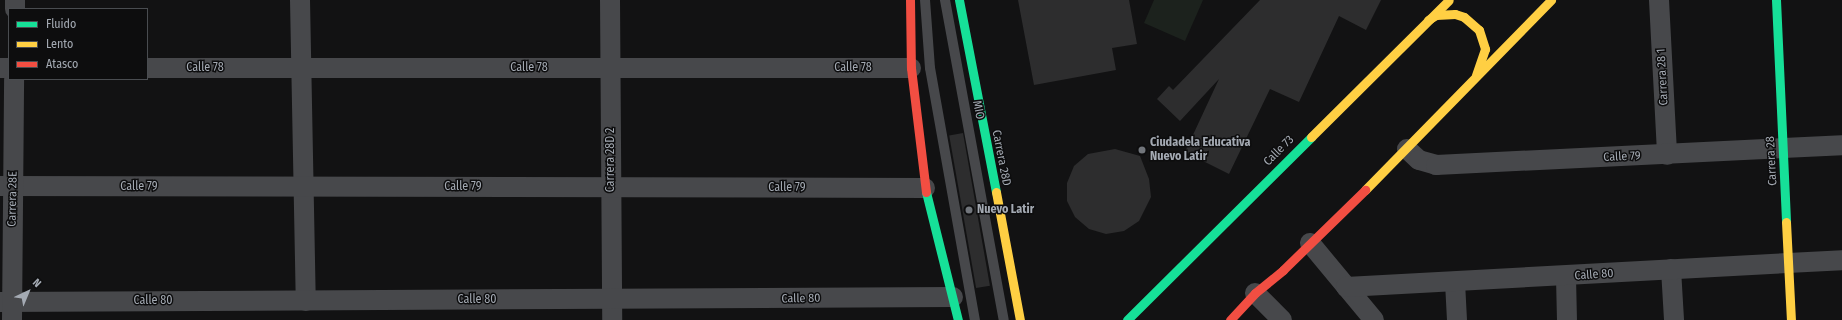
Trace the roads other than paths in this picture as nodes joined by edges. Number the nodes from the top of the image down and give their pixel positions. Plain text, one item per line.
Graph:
1 (300, 0) edge
2 (610, 0) edge
3 (903, 0) edge
4 (910, 0) edge
5 (924, 0) edge
6 (945, 0) edge
7 (960, 0) edge
8 (1450, 0) edge
9 (1551, 0) edge
10 (1659, 0) edge
11 (1776, 0) edge
12 (912, 17) junction
13 (1426, 21) junction
14 (148, 68) edge
15 (301, 68) junction
16 (611, 68) junction
17 (911, 68) junction
18 (14, 80) edge
19 (1469, 86) junction
20 (1842, 145) edge
21 (1407, 149) junction
22 (1783, 149) junction
23 (1666, 155) junction
24 (6, 186) edge
25 (302, 187) junction
26 (612, 187) junction
27 (925, 188) junction
28 (1310, 243) junction
29 (1842, 260) edge
30 (1788, 263) junction
31 (1671, 269) junction
32 (1566, 277) junction
33 (1455, 282) junction
34 (1346, 287) junction
35 (1255, 292) junction
36 (953, 297) junction
37 (612, 300) junction
38 (306, 301) junction
39 (8, 308) edge
40 (612, 320) edge
41 (958, 320) edge
42 (975, 320) edge
43 (1004, 320) edge
44 (1020, 320) edge
45 (1127, 320) edge
46 (1230, 320) edge
47 (1282, 320) edge
48 (1374, 320) edge
49 (1457, 320) edge
50 (1567, 320) edge
51 (1674, 320) edge
52 (1791, 320) edge

1 - 15 street
2 - 16 street, Carrera 28D 2
3 - 12 main road
4 - 12 main road
5 - 42 lane
6 - 43 lane, MIO
7 - 44 main road, Carrera 28D
8 - 13 main road, Calle 73
9 - 19 main road
10 - 23 street, Carrera 28 1
11 - 22 main road, Carrera 28
12 - 17 main road
13 - 19 main road
13 - 45 main road, Calle 73
14 - 15 street, Calle 78
15 - 16 street, Calle 78
15 - 25 street
16 - 17 street, Calle 78
16 - 26 street, Carrera 28D 2
17 - 27 main road
18 - 24 street, Carrera 28E
19 - 21 main road
20 - 22 street, Calle 79
21 - 23 street, Calle 79
21 - 28 main road
22 - 23 street, Calle 79
22 - 30 main road, Carrera 28
24 - 25 street, Calle 79
24 - 39 street, Carrera 28E
25 - 26 street, Calle 79
25 - 38 street
26 - 27 street, Calle 79
26 - 37 street, Carrera 28D 2
27 - 36 main road
28 - 34 street
28 - 35 main road
29 - 30 street, Calle 80
30 - 31 street, Calle 80
30 - 52 main road, Carrera 28
31 - 32 street, Calle 80
31 - 51 street
32 - 33 street, Calle 80
32 - 50 street
33 - 34 street, Calle 80
33 - 49 street
34 - 48 street
35 - 46 main road
35 - 47 street
36 - 37 street, Calle 80
36 - 41 main road
37 - 38 street, Calle 80
37 - 40 street, Carrera 28D 2
38 - 39 street, Calle 80

